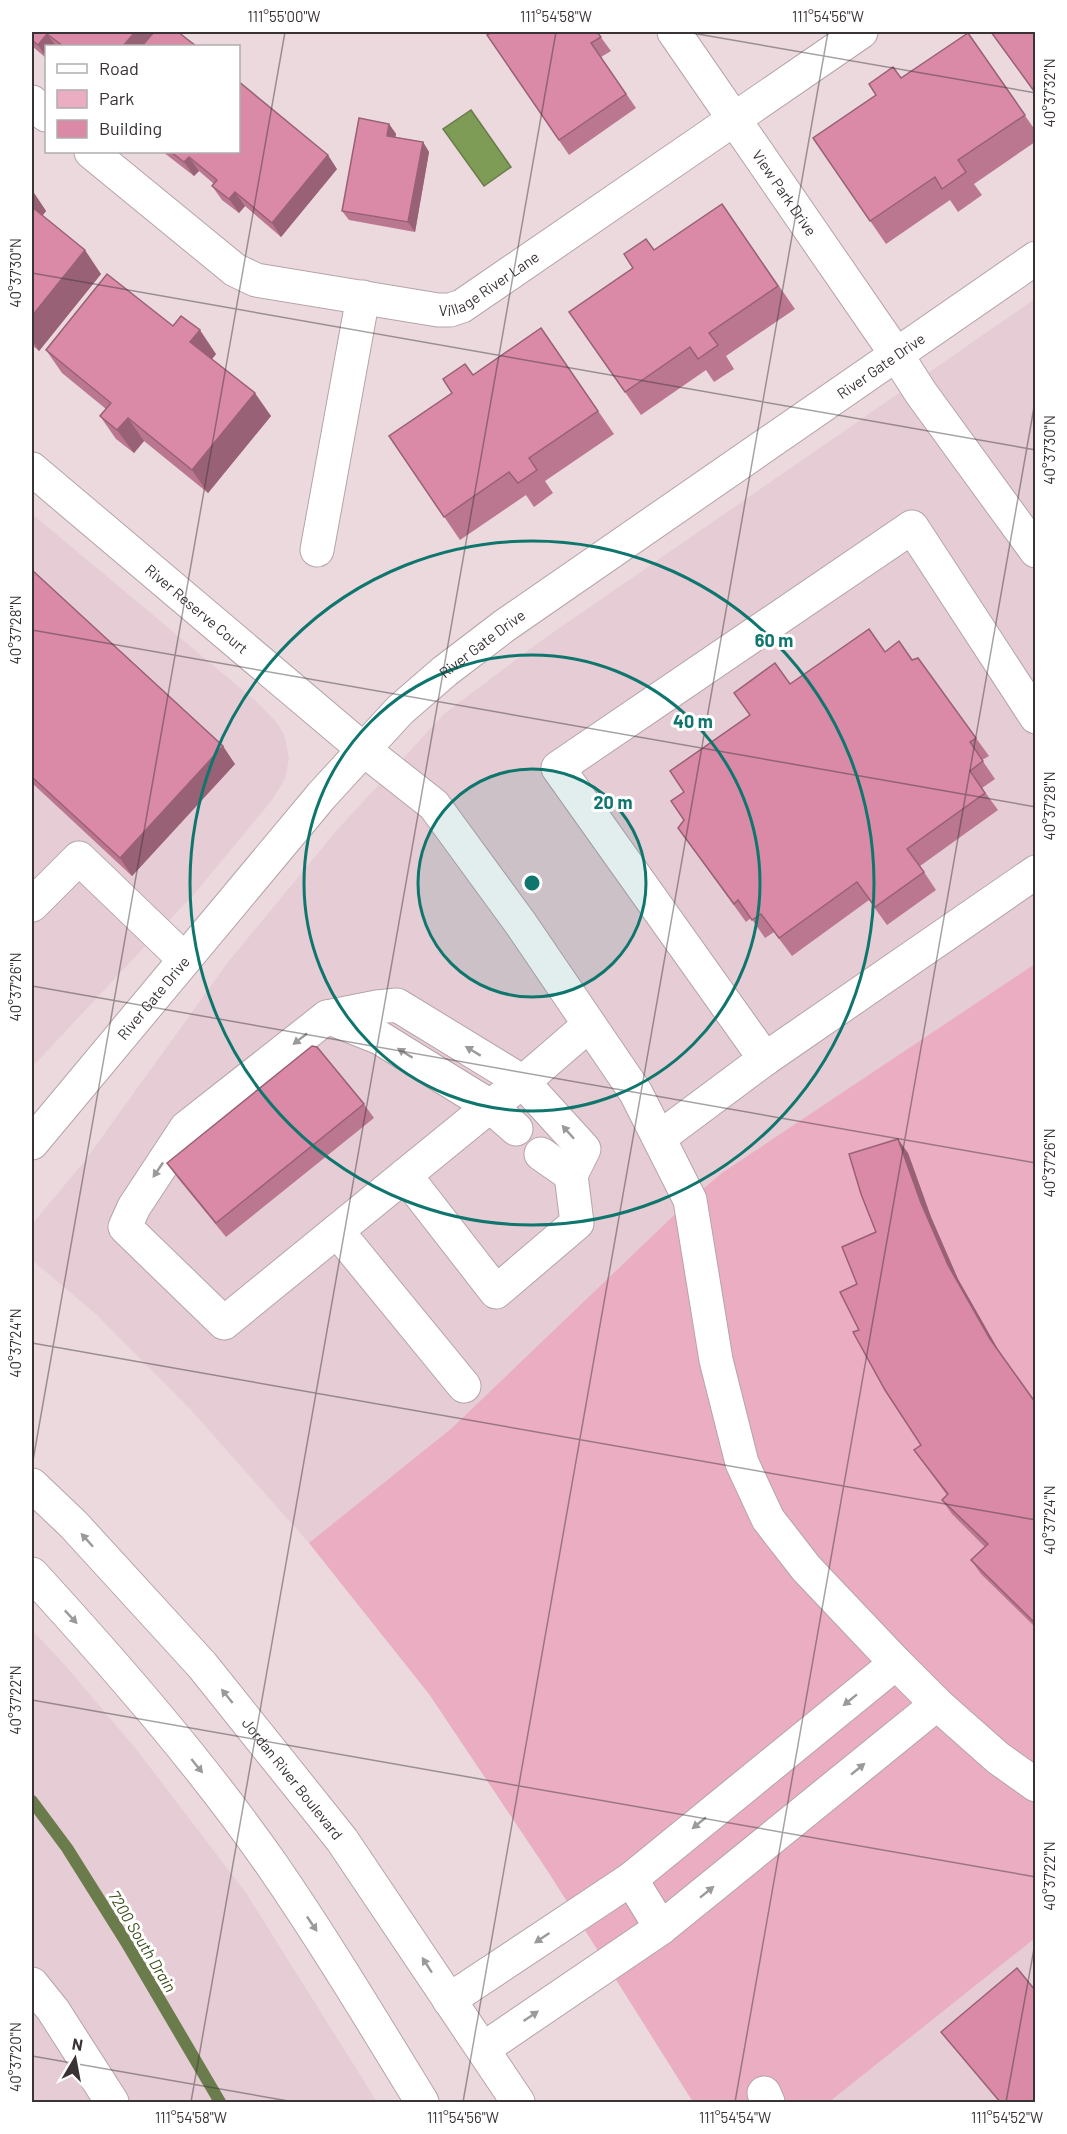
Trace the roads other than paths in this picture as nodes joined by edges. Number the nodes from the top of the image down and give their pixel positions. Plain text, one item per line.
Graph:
1 (674, 32) edge
2 (861, 32) edge
3 (32, 102) edge
4 (45, 114) edge
5 (735, 119) junction
6 (92, 153) edge
7 (1035, 258) edge
8 (363, 297) junction
9 (896, 354) junction
10 (32, 469) edge
11 (317, 550) dead end
12 (1035, 551) edge
13 (1035, 717) edge
14 (363, 749) junction
15 (1035, 872) edge
16 (32, 905) edge
17 (184, 958) junction
18 (327, 1017) junction
19 (589, 1025) junction
20 (765, 1059) junction
21 (523, 1082) junction
22 (490, 1106) junction
23 (516, 1129) dead end
24 (659, 1138) junction
25 (32, 1143) edge
26 (541, 1154) dead end
27 (405, 1175) junction
28 (571, 1175) junction
29 (337, 1231) junction
30 (464, 1386) dead end
31 (32, 1485) edge
32 (32, 1574) edge
33 (896, 1663) junction
34 (937, 1704) junction
35 (1035, 1785) edge
36 (631, 1879) junction
37 (661, 1928) junction
38 (32, 1984) edge
39 (449, 2000) junction
40 (483, 2049) junction
41 (112, 2103) edge
42 (422, 2103) edge
43 (518, 2103) edge

1 - 5 street, View Park Drive
2 - 5 street, Village River Lane
3 - 4 street
5 - 8 street, Village River Lane
5 - 9 street, View Park Drive
6 - 8 street, Village River Lane
7 - 9 street, River Gate Drive
8 - 11 street
9 - 12 street, View Park Drive
9 - 14 street, River Gate Drive
10 - 14 street, River Reserve Court
13 - 20 street
14 - 17 street, River Gate Drive
14 - 19 street, River Reserve Court
15 - 20 street
16 - 17 street
17 - 25 street, River Gate Drive
21 -> 18 street
22 -> 18 street
18 -> 29 street
19 - 21 street
19 - 24 street, River Reserve Court
20 - 24 street
21 - 22 street
28 -> 21 street
22 - 23 street
22 - 27 street
24 - 33 street, River Reserve Court
26 - 28 street
27 - 28 street
27 - 29 street
29 - 30 street
39 -> 31 street, Jordan River Boulevard
32 -> 42 street
33 - 34 street, River Reserve Court
33 -> 36 street
34 - 35 street, River Reserve Court
37 -> 34 street
36 - 37 street
36 -> 39 street
40 -> 37 street
38 - 41 street
39 - 40 street, Jordan River Boulevard
40 - 43 street, Jordan River Boulevard

